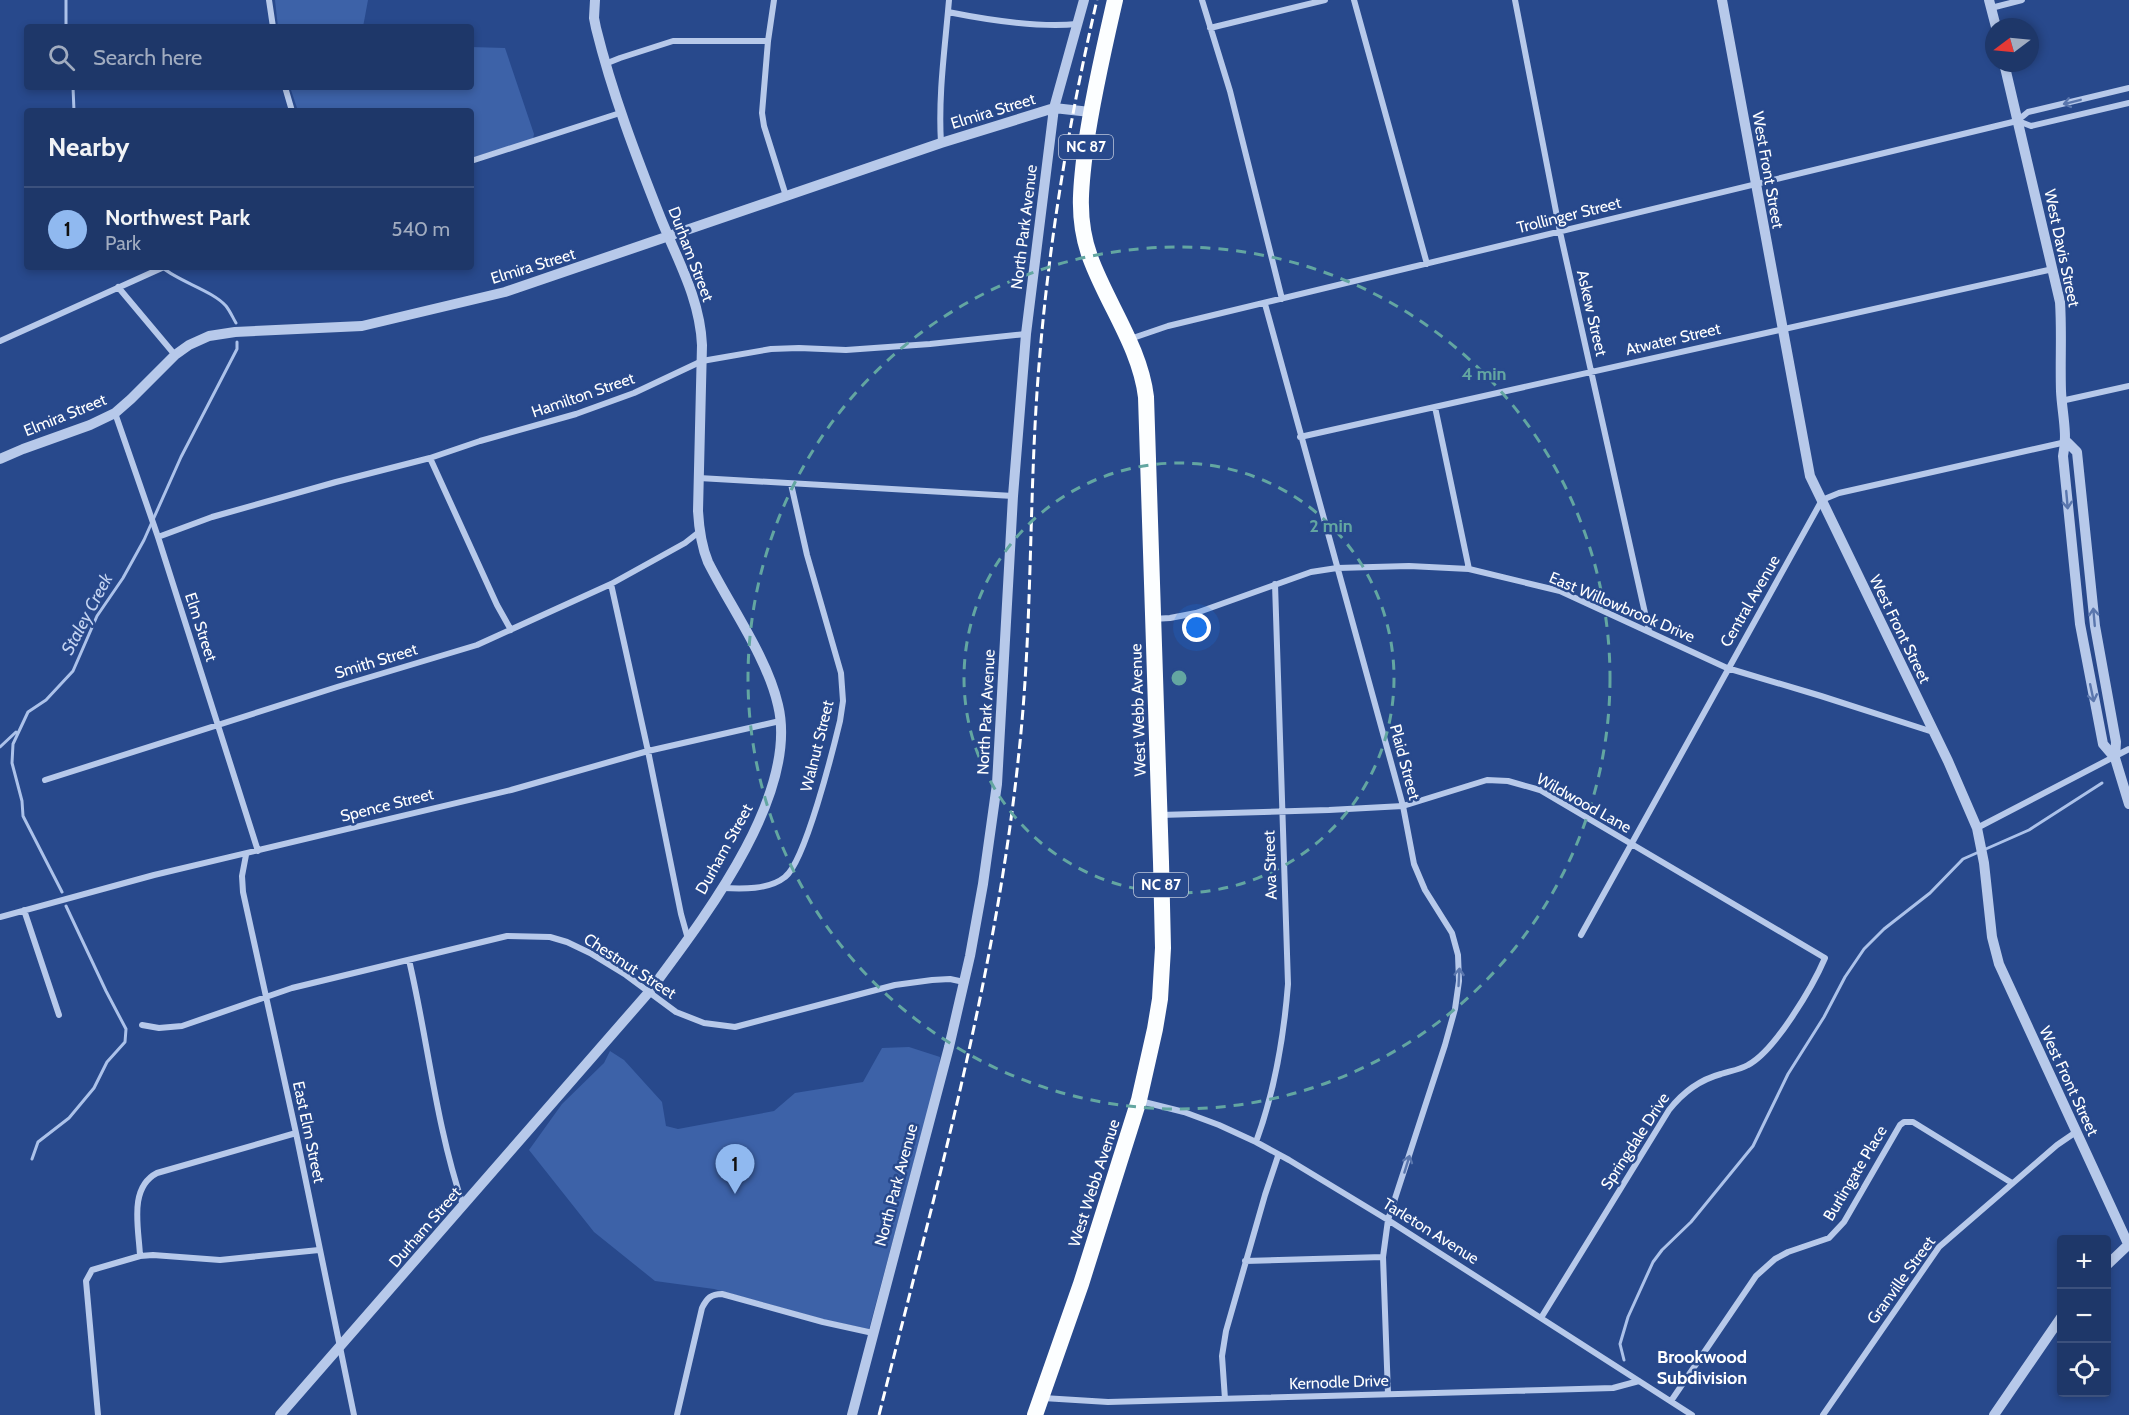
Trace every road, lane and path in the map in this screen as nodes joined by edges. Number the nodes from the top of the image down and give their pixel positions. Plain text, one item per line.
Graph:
1 (269, 0) edge
2 (595, 0) edge
3 (774, 0) edge
4 (949, 0) edge
5 (1084, 0) edge
6 (1115, 0) edge
7 (1202, 0) edge
8 (1325, 0) edge
9 (1354, 0) edge
10 (1515, 0) edge
11 (1722, 0) edge
12 (2022, 0) edge
13 (1990, 4) edge
14 (948, 12) junction
15 (273, 24) edge
16 (1078, 24) junction
17 (1210, 28) junction
18 (768, 41) junction
19 (605, 64) junction
20 (2006, 72) edge
21 (2129, 88) edge
22 (286, 90) edge
23 (2129, 103) edge
24 (291, 108) edge
25 (1054, 108) junction
26 (1090, 112) junction
27 (620, 113) junction
28 (2018, 121) junction
29 (941, 143) junction
30 (474, 160) edge
31 (1755, 183) junction
32 (786, 197) junction
33 (1560, 232) junction
34 (669, 237) junction
35 (1427, 264) junction
36 (2053, 269) junction
37 (157, 270) edge
38 (118, 287) junction
39 (1282, 299) junction
40 (1264, 304) junction
41 (1781, 329) junction
42 (1026, 334) junction
43 (1128, 339) junction
44 (0, 340) edge
45 (175, 355) junction
46 (702, 361) junction
47 (1591, 372) junction
48 (2129, 386) edge
49 (2061, 401) junction
50 (1435, 407) junction
51 (115, 413) junction
52 (1300, 437) junction
53 (2067, 442) junction
54 (0, 459) edge
55 (430, 459) junction
56 (699, 478) junction
57 (791, 484) junction
58 (1013, 496) junction
59 (1822, 500) junction
60 (699, 532) junction
61 (158, 537) junction
62 (1337, 568) junction
63 (1469, 569) junction
64 (611, 584) junction
65 (1275, 584) junction
66 (1153, 619) junction
67 (511, 630) junction
68 (1649, 631) junction
69 (1727, 668) junction
70 (780, 721) junction
71 (219, 725) junction
72 (1934, 732) junction
73 (2129, 749) edge
74 (648, 751) junction
75 (2115, 758) junction
76 (45, 780) dead end
77 (2129, 804) edge
78 (1403, 806) junction
79 (1282, 811) junction
80 (1160, 815) junction
81 (1977, 828) junction
82 (1630, 844) junction
83 (258, 851) junction
84 (246, 855) junction
85 (722, 888) junction
86 (24, 910) junction
87 (0, 917) edge
88 (1581, 935) dead end
89 (688, 939) junction
90 (1825, 958) joint
91 (409, 960) junction
92 (964, 982) junction
93 (649, 992) junction
94 (265, 996) junction
95 (59, 1015) dead end
96 (142, 1025) dead end
97 (1139, 1100) junction
98 (2076, 1132) junction
99 (296, 1133) junction
100 (1256, 1142) junction
101 (1278, 1156) junction
102 (2012, 1183) junction
103 (463, 1205) junction
104 (1388, 1220) junction
105 (2129, 1245) edge
106 (319, 1250) junction
107 (140, 1256) junction
108 (1383, 1257) junction
109 (1245, 1261) junction
110 (2111, 1261) edge
111 (1541, 1318) junction
112 (2057, 1322) edge
113 (873, 1333) junction
114 (338, 1348) junction
115 (1639, 1381) junction
116 (1388, 1395) junction
117 (1040, 1398) junction
118 (1225, 1399) junction
119 (1671, 1401) junction
120 (98, 1415) edge
121 (280, 1415) edge
122 (354, 1415) edge
123 (677, 1415) edge
124 (852, 1415) edge
125 (1035, 1415) edge
126 (1692, 1415) edge
127 (1823, 1415) edge
128 (1994, 1415) edge

1 - 15 street
2 - 19 street, Durham Street
3 - 18 street
4 - 14 street
5 - 16 street, North Park Avenue
6 - 26 highway, West Webb Avenue / NC 87
7 - 17 street
8 - 17 street
9 - 35 street
10 - 33 street, Askew Street
11 - 31 street, West Front Street
12 - 13 street
14 - 16 street
14 - 29 street
16 - 25 street, North Park Avenue
17 - 39 street
18 - 19 street
18 - 32 street
19 - 27 street, Durham Street
20 - 28 street, West Davis Street
21 -> 28 street
22 - 24 street
23 - 28 street
25 - 26 street, Elmira Street
25 - 29 street, Elmira Street
25 - 42 street, North Park Avenue
26 - 43 highway, West Webb Avenue / NC 87
27 - 30 street
27 - 34 street, Durham Street
28 - 31 street, Trollinger Street
28 - 36 street, West Davis Street
29 - 32 street, Elmira Street
31 - 33 street, Trollinger Street
31 - 41 street, West Front Street
32 - 34 street, Elmira Street
33 - 35 street, Trollinger Street
33 - 47 street, Askew Street
34 - 45 street, Elmira Street
34 - 46 street, Durham Street
35 - 39 street, Trollinger Street
36 - 41 street, Atwater Street
36 - 49 street, West Davis Street
37 - 38 street
38 - 44 street
38 - 45 street
39 - 40 street, Trollinger Street
40 - 43 street, Trollinger Street
40 - 52 street, Plaid Street
41 - 47 street, Atwater Street
41 - 59 street, West Front Street
42 - 46 street, Hamilton Street
42 - 58 street, North Park Avenue
43 - 66 highway, West Webb Avenue / NC 87
45 - 51 street, Elmira Street
46 - 55 street, Hamilton Street
46 - 56 street, Durham Street
47 - 50 street, Atwater Street
47 - 68 street, Askew Street
48 - 49 street
49 - 53 street, West Davis Street
50 - 52 street, Atwater Street
50 - 63 street
51 - 54 street, Elmira Street
51 - 61 street, Elm Street
52 - 62 street, Plaid Street
53 - 59 street
53 - 75 street, West Davis Street
55 - 61 street, Hamilton Street
55 - 67 street
56 - 57 street
56 - 60 street, Durham Street
57 - 58 street
57 - 85 street, Walnut Street
58 - 92 street, North Park Avenue
59 - 69 street, Central Avenue
59 - 72 street, West Front Street
60 - 64 street, Smith Street
60 - 70 street, Durham Street
61 - 71 street, Elm Street
62 - 63 street, East Willowbrook Drive
62 - 65 street, East Willowbrook Drive
62 - 78 street, Plaid Street
63 - 68 street, East Willowbrook Drive
64 - 67 street, Smith Street
64 - 74 street
65 - 66 street, East Willowbrook Drive
65 - 79 street, Ava Street
66 - 80 highway, West Webb Avenue / NC 87
67 - 71 street, Smith Street
68 - 69 street, East Willowbrook Drive
69 - 72 street, East Willowbrook Drive
69 - 82 street, Central Avenue
70 - 74 street, Spence Street
70 - 85 street, Durham Street
71 - 76 street, Smith Street
71 - 83 street, Elm Street
72 - 81 street, West Front Street
73 - 75 street
74 - 83 street, Spence Street
74 - 89 street
75 - 77 street, West Davis Street
75 - 81 street
78 - 79 street, Wildwood Lane
78 - 82 street, Wildwood Lane
104 -> 78 street, Plaid Street
79 - 80 street, Wildwood Lane
79 - 100 street, Ava Street
80 - 97 highway, West Webb Avenue / NC 87
81 - 98 street, West Front Street
82 - 88 street, Central Avenue
82 - 90 street, Wildwood Lane
83 - 84 street, Spence Street
84 - 86 street, Spence Street
84 - 94 street, East Elm Street
85 - 89 street, Durham Street
86 - 87 street, Spence Street
86 - 95 street
89 - 93 street, Durham Street
90 - 111 street, Springdale Drive
91 - 93 street, Chestnut Street
91 - 94 street, Chestnut Street
91 - 103 street
92 - 93 street, Chestnut Street
92 - 113 street, North Park Avenue
93 - 103 street, Durham Street
94 - 96 street, Chestnut Street
94 - 99 street, East Elm Street
97 - 100 street, Tarleton Avenue
97 - 117 highway, West Webb Avenue / NC 87
98 - 102 street, Granville Street
98 - 105 street, West Front Street
99 - 106 street, East Elm Street
99 - 107 street
100 - 101 street, Tarleton Avenue
101 - 104 street, Tarleton Avenue
101 - 109 street
102 - 119 street, Burlingate Place
102 - 127 street, Granville Street
103 - 114 street, Durham Street
104 - 108 street, Plaid Street
104 - 111 street, Tarleton Avenue
105 - 110 street
106 - 107 street
106 - 114 street, East Elm Street
107 - 120 street
108 - 109 street
108 - 116 street, Plaid Street
109 - 118 street
111 - 115 street, Tarleton Avenue
112 - 128 street
113 - 123 street
113 - 124 street, North Park Avenue
114 - 121 street, Durham Street
114 - 122 street, East Elm Street
115 - 116 street, Kernodle Drive
115 - 119 street, Tarleton Avenue
116 - 118 street, Kernodle Drive
117 - 118 street, Kernodle Drive
117 - 125 highway, West Webb Avenue / NC 87
119 - 126 street, Tarleton Avenue

